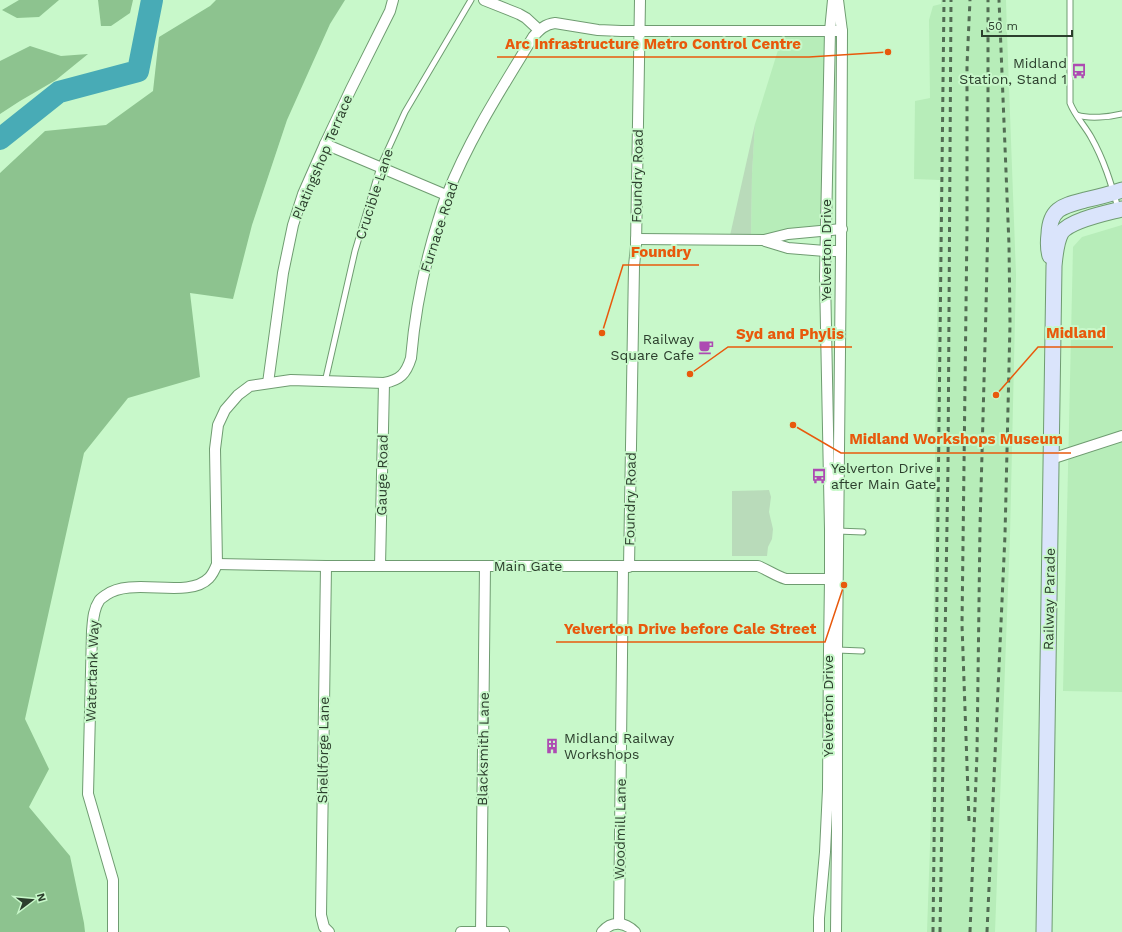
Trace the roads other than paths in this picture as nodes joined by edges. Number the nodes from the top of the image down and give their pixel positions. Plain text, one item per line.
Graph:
1 (393, 0) edge
2 (399, 0) edge
3 (471, 0) edge
4 (484, 0) edge
5 (640, 0) edge
6 (833, 0) edge
7 (838, 0) edge
8 (1070, 0) edge
9 (390, 11) junction
10 (539, 30) junction
11 (640, 31) junction
12 (830, 31) junction
13 (842, 31) junction
14 (1076, 114) junction
15 (1122, 114) edge
16 (325, 144) junction
17 (380, 167) junction
18 (1118, 192) edge
19 (446, 195) junction
20 (1086, 209) junction
21 (1120, 210) edge
22 (842, 229) junction
23 (825, 231) junction
24 (636, 239) junction
25 (764, 240) junction
26 (825, 251) junction
27 (842, 251) junction
28 (1054, 266) junction
29 (325, 382) junction
30 (268, 383) junction
31 (384, 383) junction
32 (1122, 436) edge
33 (1051, 459) junction
34 (834, 531) junction
35 (863, 532) dead end
36 (217, 564) junction
37 (326, 566) junction
38 (380, 566) junction
39 (485, 566) junction
40 (626, 567) junction
41 (834, 579) junction
42 (833, 650) junction
43 (862, 651) dead end
44 (619, 923) junction
45 (113, 932) edge
46 (329, 932) edge
47 (461, 932) edge
48 (481, 932) edge
49 (504, 932) edge
50 (602, 932) edge
51 (635, 932) edge
52 (819, 932) edge
53 (836, 932) edge
54 (1044, 932) edge

1 - 9 street
2 - 9 street
3 - 17 lane, Crucible Lane
4 - 10 street
5 - 11 street, Foundry Road
6 - 12 street, Yelverton Drive
7 - 13 street, Yelverton Drive
8 - 14 lane
9 - 16 street, Platingshop Terrace
10 - 11 street
10 - 19 street, Furnace Road
11 - 12 street
11 - 24 street, Foundry Road
12 - 13 street
12 - 23 street, Yelverton Drive
13 - 22 street, Yelverton Drive
14 - 15 lane
14 - 18 lane
16 - 17 street
16 - 30 street, Platingshop Terrace
17 - 19 street
17 - 29 lane, Crucible Lane
18 - 20 street
18 - 21 lane
19 - 31 street, Furnace Road
20 - 21 street
20 - 28 street, Railway Parade
20 - 28 street, Railway Parade
22 - 23 street
22 - 27 street, Yelverton Drive
23 - 25 street
23 - 26 street, Yelverton Drive
24 - 25 street
24 - 40 street, Foundry Road
25 - 26 street
26 - 27 street
26 - 34 street, Yelverton Drive
27 - 34 street, Yelverton Drive
28 - 33 street, Railway Parade
29 - 30 street
29 - 31 street
30 - 36 street
31 - 38 street, Gauge Road
32 - 33 street
33 - 54 street, Railway Parade
34 - 35 lane
34 - 41 street, Yelverton Drive
36 - 37 street, Main Gate
36 - 45 street, Watertank Way
37 - 38 street, Main Gate
37 - 46 street, Shellforge Lane
38 - 39 street, Main Gate
39 - 40 street, Main Gate
39 - 48 street, Blacksmith Lane
40 - 41 street, Main Gate
40 - 44 street, Woodmill Lane
41 - 42 street, Yelverton Drive
42 - 43 lane
42 - 52 street, Yelverton Drive
42 - 53 street, Yelverton Drive
44 - 50 street
44 - 51 street
47 - 48 street
48 - 49 street

